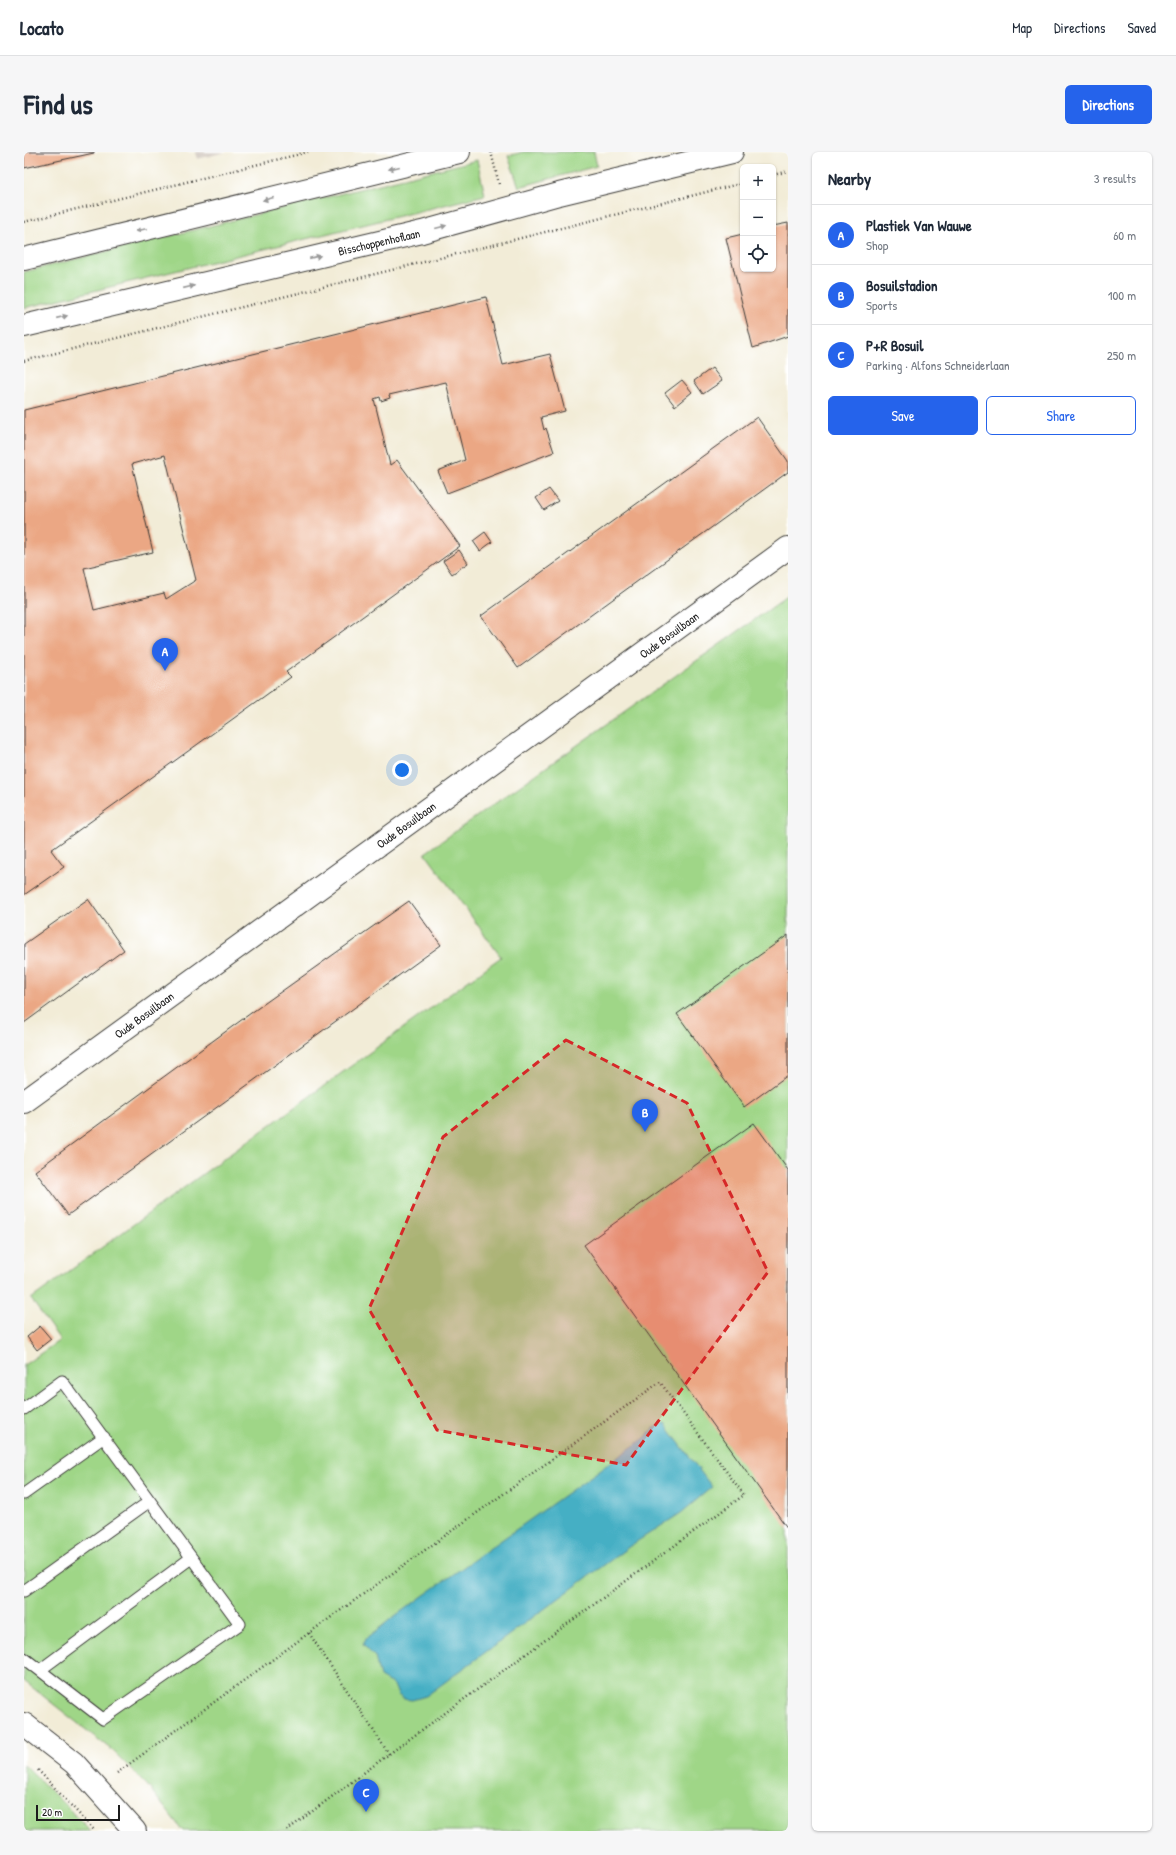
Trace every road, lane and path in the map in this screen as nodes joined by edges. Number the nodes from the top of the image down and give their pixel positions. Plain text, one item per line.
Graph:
1 (308, 152) edge
2 (459, 152) edge
3 (491, 152) edge
4 (732, 152) edge
5 (788, 172) edge
6 (776, 174) edge
7 (740, 184) edge
8 (506, 209) junction
9 (24, 222) edge
10 (24, 258) edge
11 (24, 326) edge
12 (24, 361) edge
13 (788, 548) edge
14 (24, 1102) edge
15 (24, 1409) edge
16 (104, 1437) junction
17 (24, 1494) edge
18 (150, 1502) junction
19 (192, 1558) junction
20 (24, 1591) edge
21 (308, 1633) junction
22 (24, 1658) edge
23 (40, 1670) junction
24 (24, 1724) edge
25 (389, 1754) junction
26 (34, 1765) dead end
27 (117, 1773) dead end
28 (95, 1831) edge
29 (135, 1831) edge
30 (286, 1831) edge

1 - 9 path
2 -> 10 main road
3 - 8 path
4 - 8 main road, Bisschoppenhoflaan
5 - 6 path
7 - 12 path
11 -> 8 main road, Bisschoppenhoflaan
13 - 14 main road, Oude Bosuilbaan
15 - 16 lane
16 - 17 lane
16 - 18 lane
18 - 19 lane
18 - 20 lane
19 - 23 lane
19 - 23 lane
21 - 25 path
21 - 25 path
21 - 27 path
22 - 23 lane
24 - 29 main road
25 - 30 path
26 - 28 path

